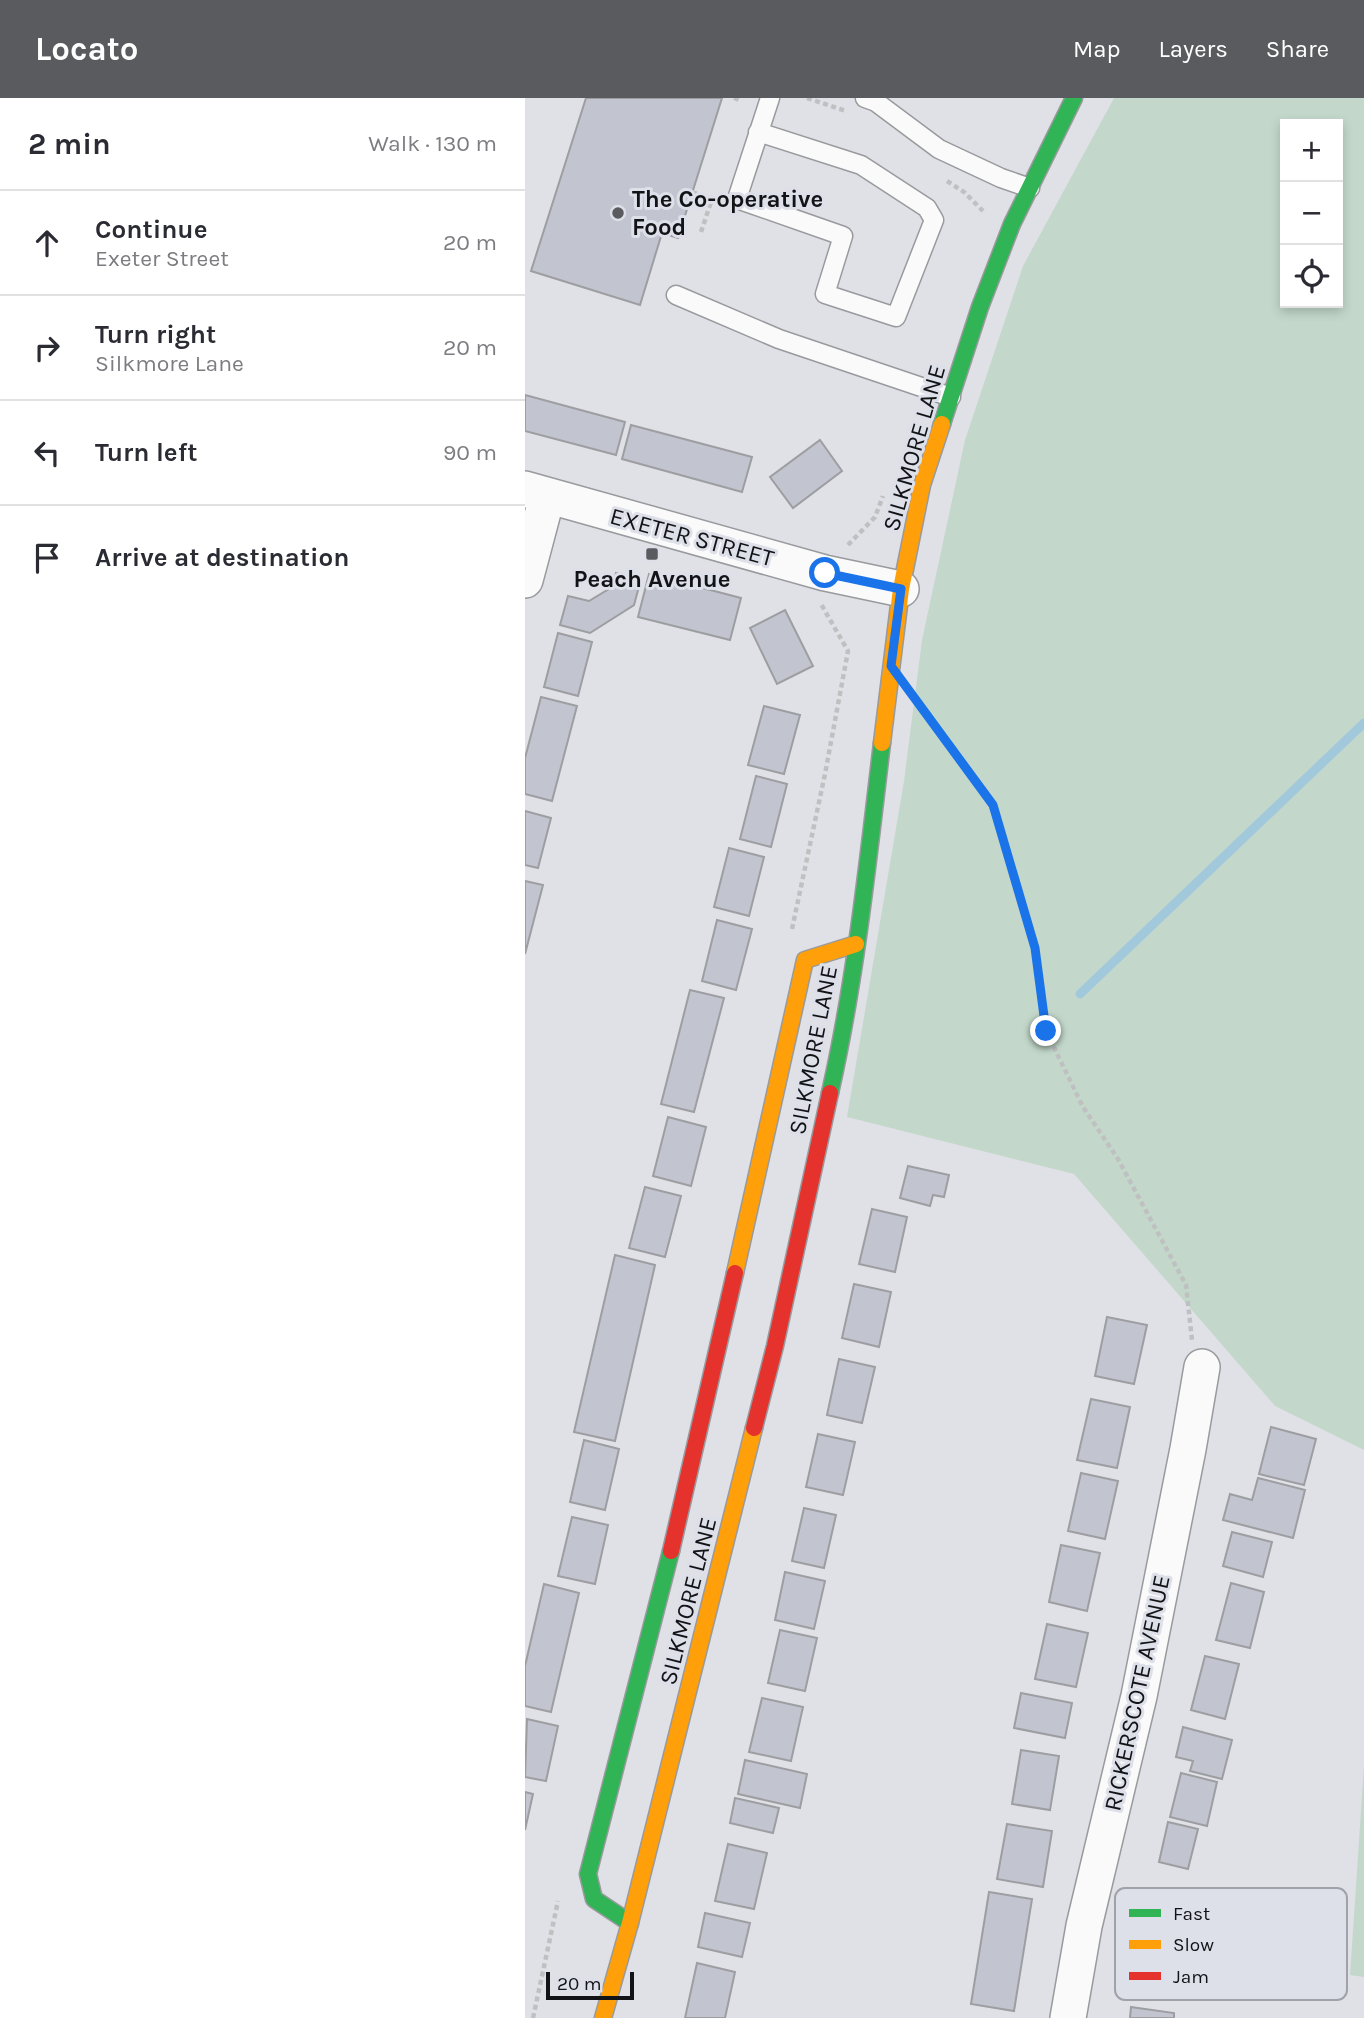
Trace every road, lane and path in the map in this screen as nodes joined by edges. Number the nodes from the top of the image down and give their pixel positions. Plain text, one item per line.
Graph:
1 (734, 98) edge
2 (770, 98) edge
3 (865, 98) edge
4 (1074, 98) edge
5 (743, 101) dead end
6 (758, 132) junction
7 (1030, 188) junction
8 (692, 192) dead end
9 (712, 199) dead end
10 (676, 295) dead end
11 (951, 397) junction
12 (536, 493) edge
13 (884, 494) dead end
14 (841, 552) dead end
15 (525, 580) edge
16 (901, 589) junction
17 (891, 666) junction
18 (856, 944) junction
19 (1202, 1367) joint
20 (630, 1923) junction
21 (603, 2018) edge
22 (1069, 2018) edge

1 - 5 path
2 - 6 lane
3 - 7 lane
4 - 7 street, SILKMORE LANE
6 - 6 lane
7 - 11 street, SILKMORE LANE
8 - 9 path
10 - 11 lane
11 - 16 street, SILKMORE LANE
12 - 15 street
12 - 16 street, EXETER STREET
13 - 14 path
16 - 17 street, SILKMORE LANE
17 - 18 street, SILKMORE LANE
17 - 19 path
18 - 20 street, SILKMORE LANE
18 - 20 street
19 - 22 street, RICKERSCOTE AVENUE
20 - 21 street, SILKMORE LANE

